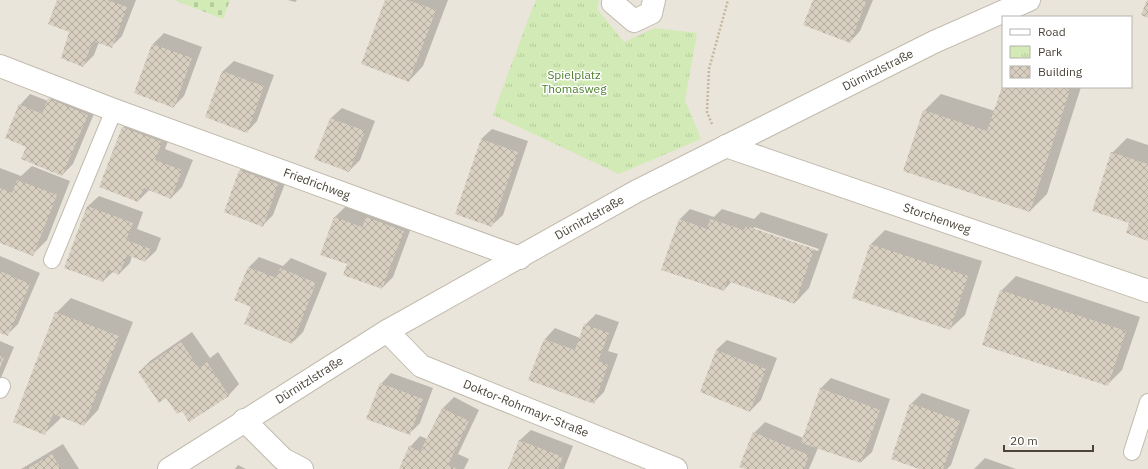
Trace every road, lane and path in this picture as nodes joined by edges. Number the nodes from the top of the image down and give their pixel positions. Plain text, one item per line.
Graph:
1 (614, 0) edge
2 (654, 0) edge
3 (728, 0) edge
4 (1029, 0) edge
5 (0, 66) edge
6 (114, 110) junction
7 (726, 146) junction
8 (520, 258) junction
9 (52, 260) dead end
10 (1148, 291) edge
11 (388, 331) junction
12 (1148, 402) edge
13 (244, 420) junction
14 (1132, 452) dead end
15 (169, 469) edge
16 (302, 469) edge
17 (676, 469) edge

1 - 2 street
3 - 7 path
4 - 7 street, Dürnitzlstraße
5 - 6 street, Friedrichweg
6 - 8 street, Friedrichweg
6 - 9 lane
7 - 8 street, Dürnitzlstraße
7 - 10 street, Storchenweg
8 - 11 street, Dürnitzlstraße
11 - 13 street, Dürnitzlstraße
11 - 17 street, Doktor-Rohrmayr-Straße
12 - 14 lane
13 - 15 street, Dürnitzlstraße
13 - 16 street

